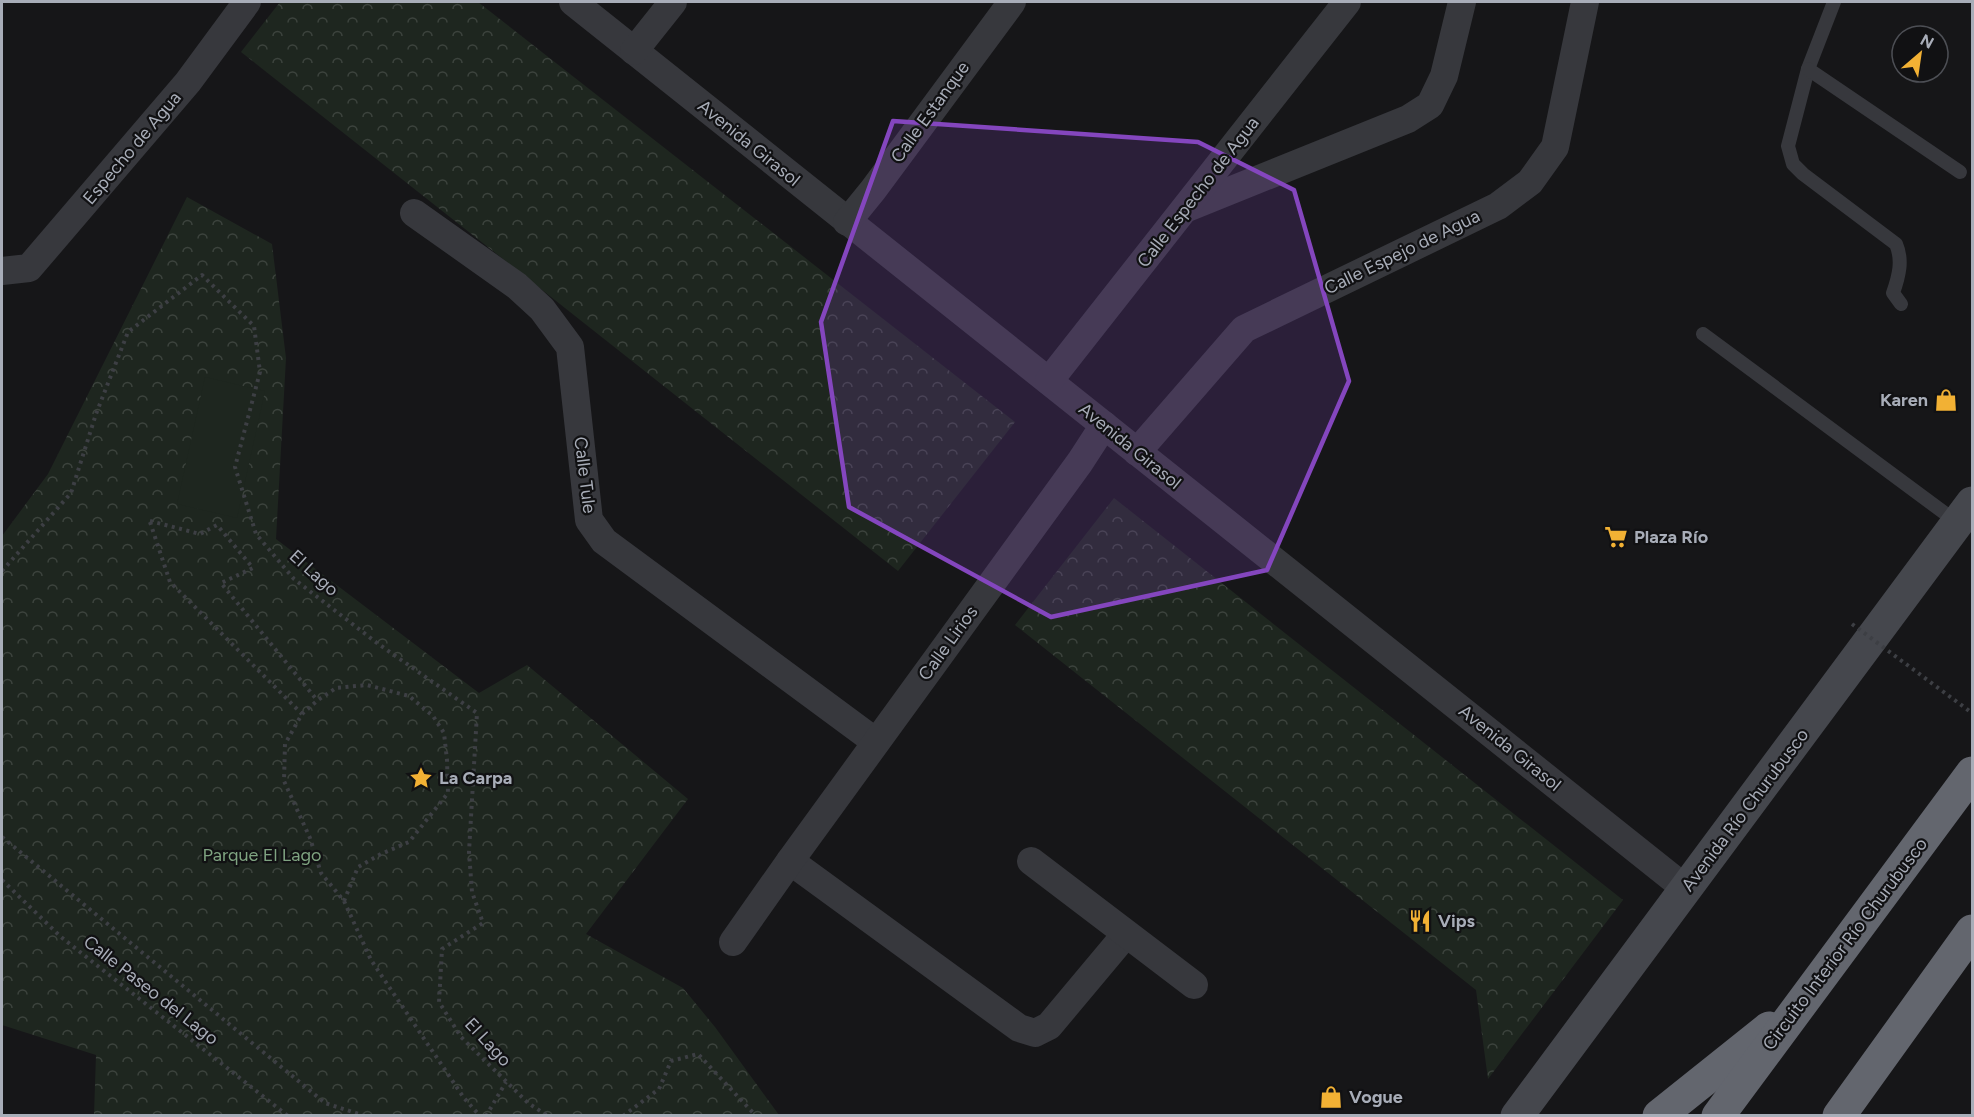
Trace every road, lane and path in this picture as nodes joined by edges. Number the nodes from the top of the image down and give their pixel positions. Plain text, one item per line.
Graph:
1 (247, 2) edge
2 (573, 2) edge
3 (673, 2) edge
4 (1012, 2) edge
5 (1347, 2) edge
6 (1462, 2) edge
7 (1585, 2) edge
8 (1834, 2) edge
9 (634, 51) junction
10 (1808, 69) junction
11 (1960, 172) dead end
12 (1185, 209) junction
13 (414, 213) dead end
14 (847, 222) junction
15 (2, 272) edge
16 (1901, 304) dead end
17 (1703, 334) dead end
18 (1049, 381) junction
19 (1104, 425) junction
20 (1137, 452) junction
21 (1965, 513) edge
22 (2, 571) edge
23 (1852, 624) dead end
24 (318, 700) junction
25 (302, 714) junction
26 (1972, 714) edge
27 (876, 742) junction
28 (1972, 773) edge
29 (2, 837) edge
30 (790, 861) junction
31 (1031, 861) dead end
32 (2, 880) edge
33 (1686, 890) junction
34 (344, 901) junction
35 (1972, 931) edge
36 (1126, 934) junction
37 (733, 942) dead end
38 (1194, 985) dead end
39 (1801, 1003) junction
40 (1883, 1056) junction
41 (506, 1082) junction
42 (288, 1116) edge
43 (365, 1116) edge
44 (480, 1116) edge
45 (486, 1116) edge
46 (548, 1116) edge
47 (623, 1116) edge
48 (756, 1116) edge
49 (1517, 1116) edge
50 (1659, 1116) edge
51 (1718, 1116) edge
52 (1839, 1116) edge
53 (1855, 1116) edge

1 - 15 street, Especho de Agua
2 - 9 street, Avenida Girasol
3 - 9 street
4 - 14 street, Calle Estanque
5 - 12 street, Calle Especho de Agua
6 - 12 street
7 - 20 street, Calle Espejo de Agua
8 - 10 lane
9 - 14 street, Avenida Girasol
10 - 11 lane
10 - 16 lane
12 - 18 street, Calle Especho de Agua
13 - 27 street, Calle Tule
14 - 18 street, Avenida Girasol
17 - 21 lane
18 - 19 street, Avenida Girasol
19 - 20 street, Avenida Girasol
19 - 27 street, Calle Lirios
20 - 33 street, Avenida Girasol
21 - 33 main road, Avenida Río Churubusco
22 - 41 path, El Lago
23 - 26 path, bridge
24 - 25 path
24 - 25 path
24 - 34 path
25 - 34 path
27 - 30 street, Calle Lirios
28 - 39 highway, Circuito Interior Río Churubusco
29 - 43 path
30 - 36 street
30 - 37 street, Calle Lirios
31 - 36 street
32 - 42 path, Calle Paseo del Lago
33 - 49 main road, Avenida Río Churubusco
34 - 44 path
35 - 40 highway
36 - 38 street
39 - 50 highway
39 - 51 highway, Circuito Interior Río Churubusco
40 - 52 highway
40 - 53 highway
41 - 45 path
41 - 46 path, El Lago
47 - 48 path

